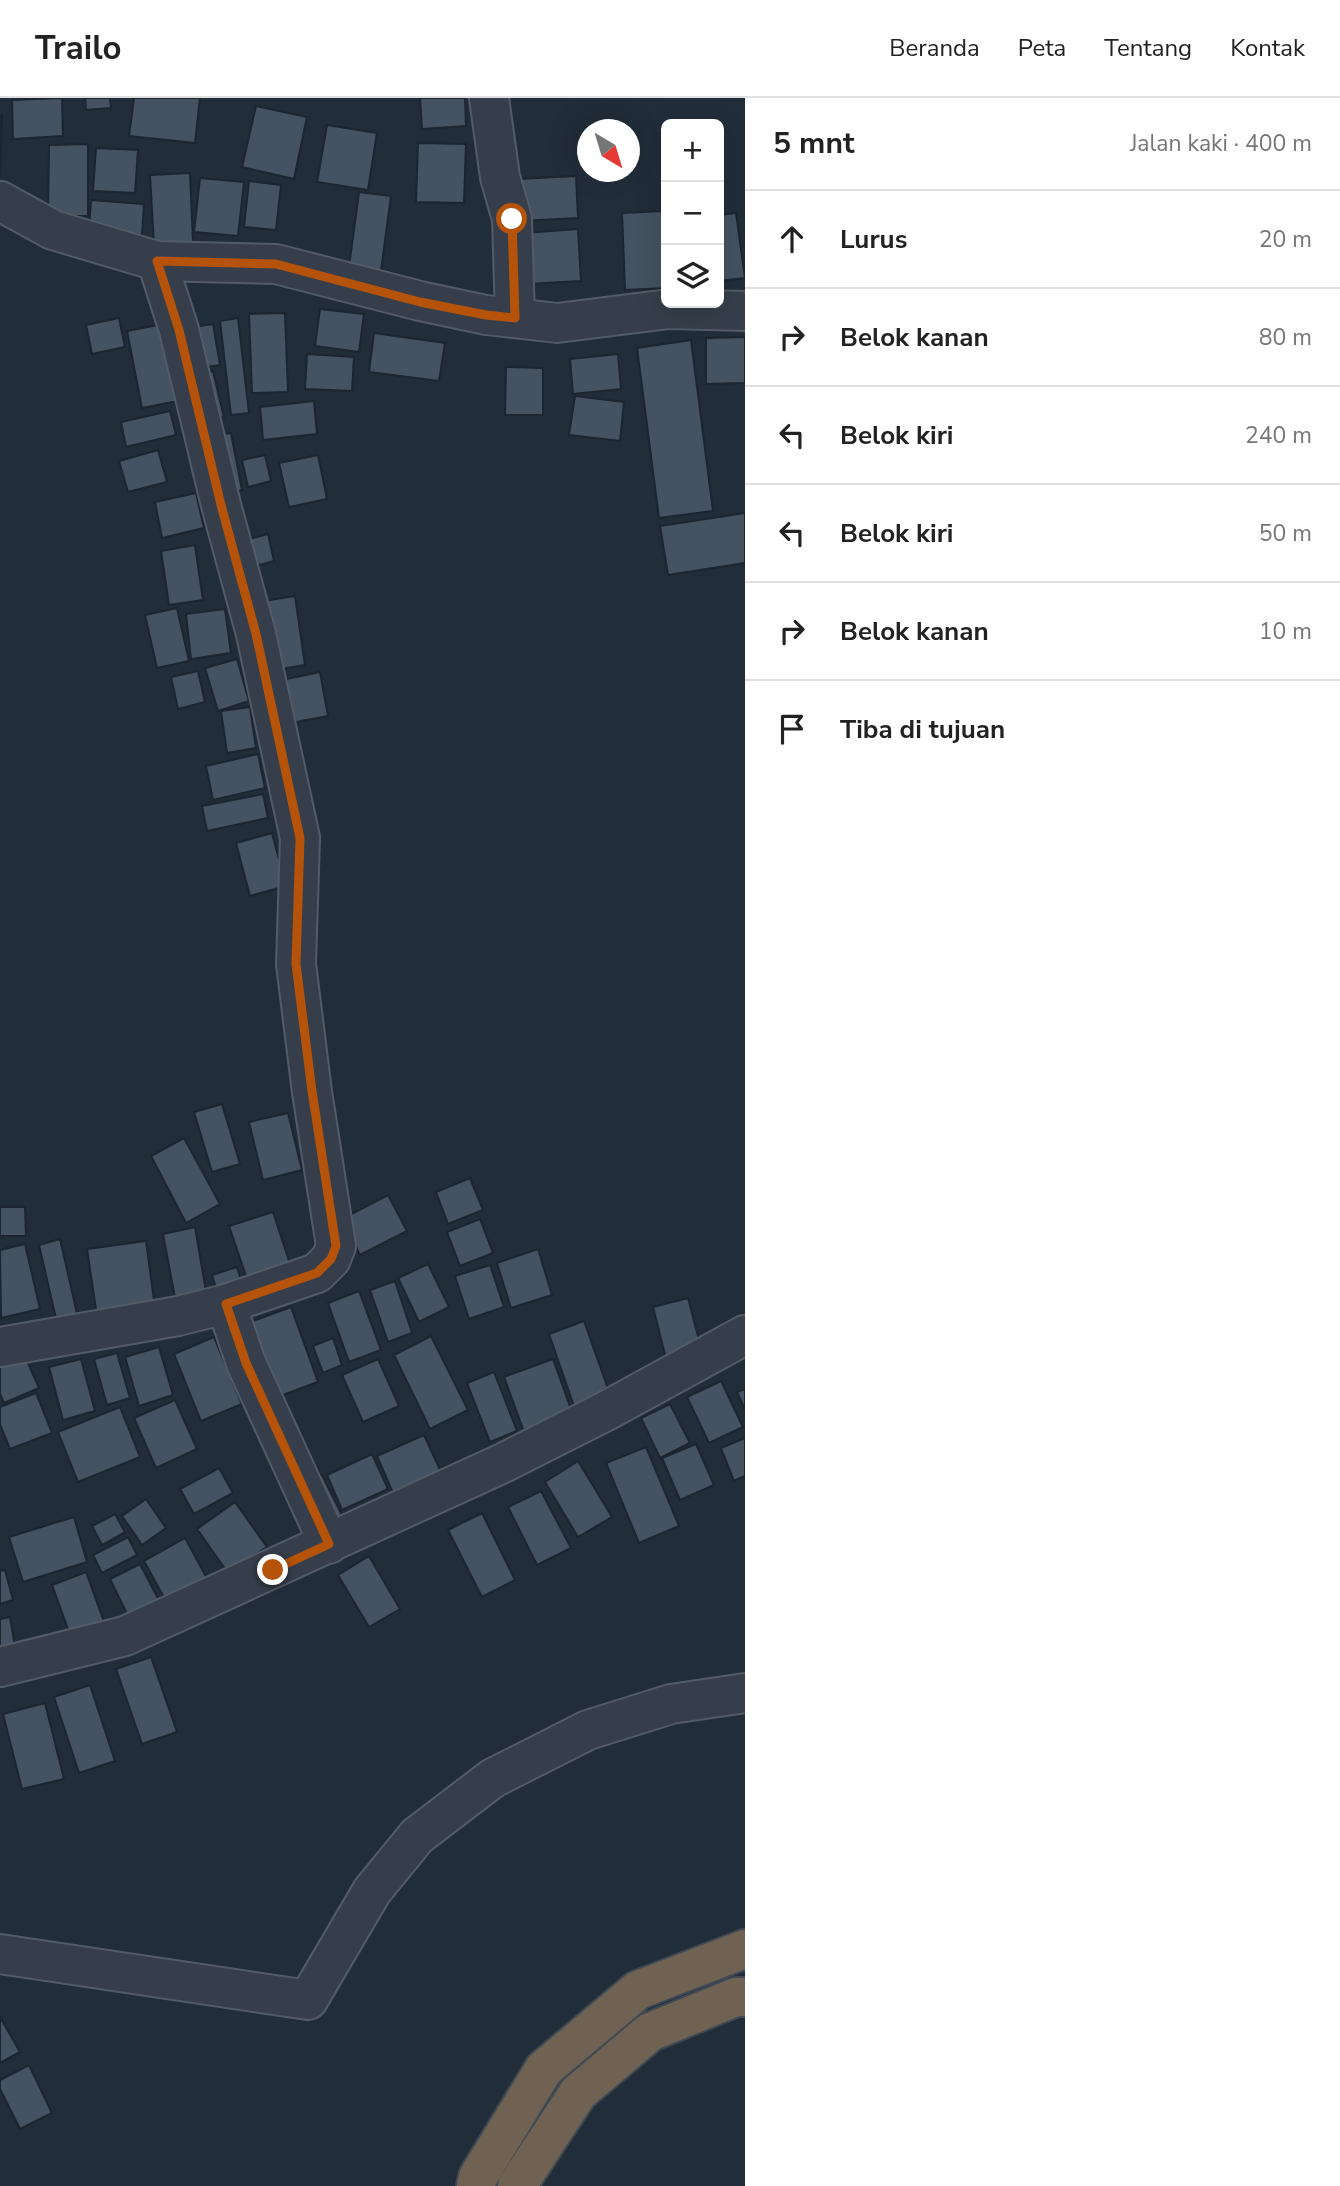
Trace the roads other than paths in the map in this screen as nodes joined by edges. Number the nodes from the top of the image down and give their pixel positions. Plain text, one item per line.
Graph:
1 (489, 98) edge
2 (0, 201) edge
3 (157, 261) junction
4 (745, 311) edge
5 (515, 318) junction
6 (226, 1304) junction
7 (745, 1335) edge
8 (0, 1347) edge
9 (329, 1544) junction
10 (0, 1667) edge
11 (745, 1693) edge
12 (745, 1949) edge
13 (0, 1954) edge
14 (745, 1997) edge
15 (476, 2186) edge
16 (517, 2186) edge

1 - 5 street
2 - 3 street
3 - 5 street
3 - 6 street
4 - 5 street
6 - 8 street
6 - 9 street
7 - 9 street
9 - 10 street
11 - 13 street
12 - 15 highway
14 - 16 highway

